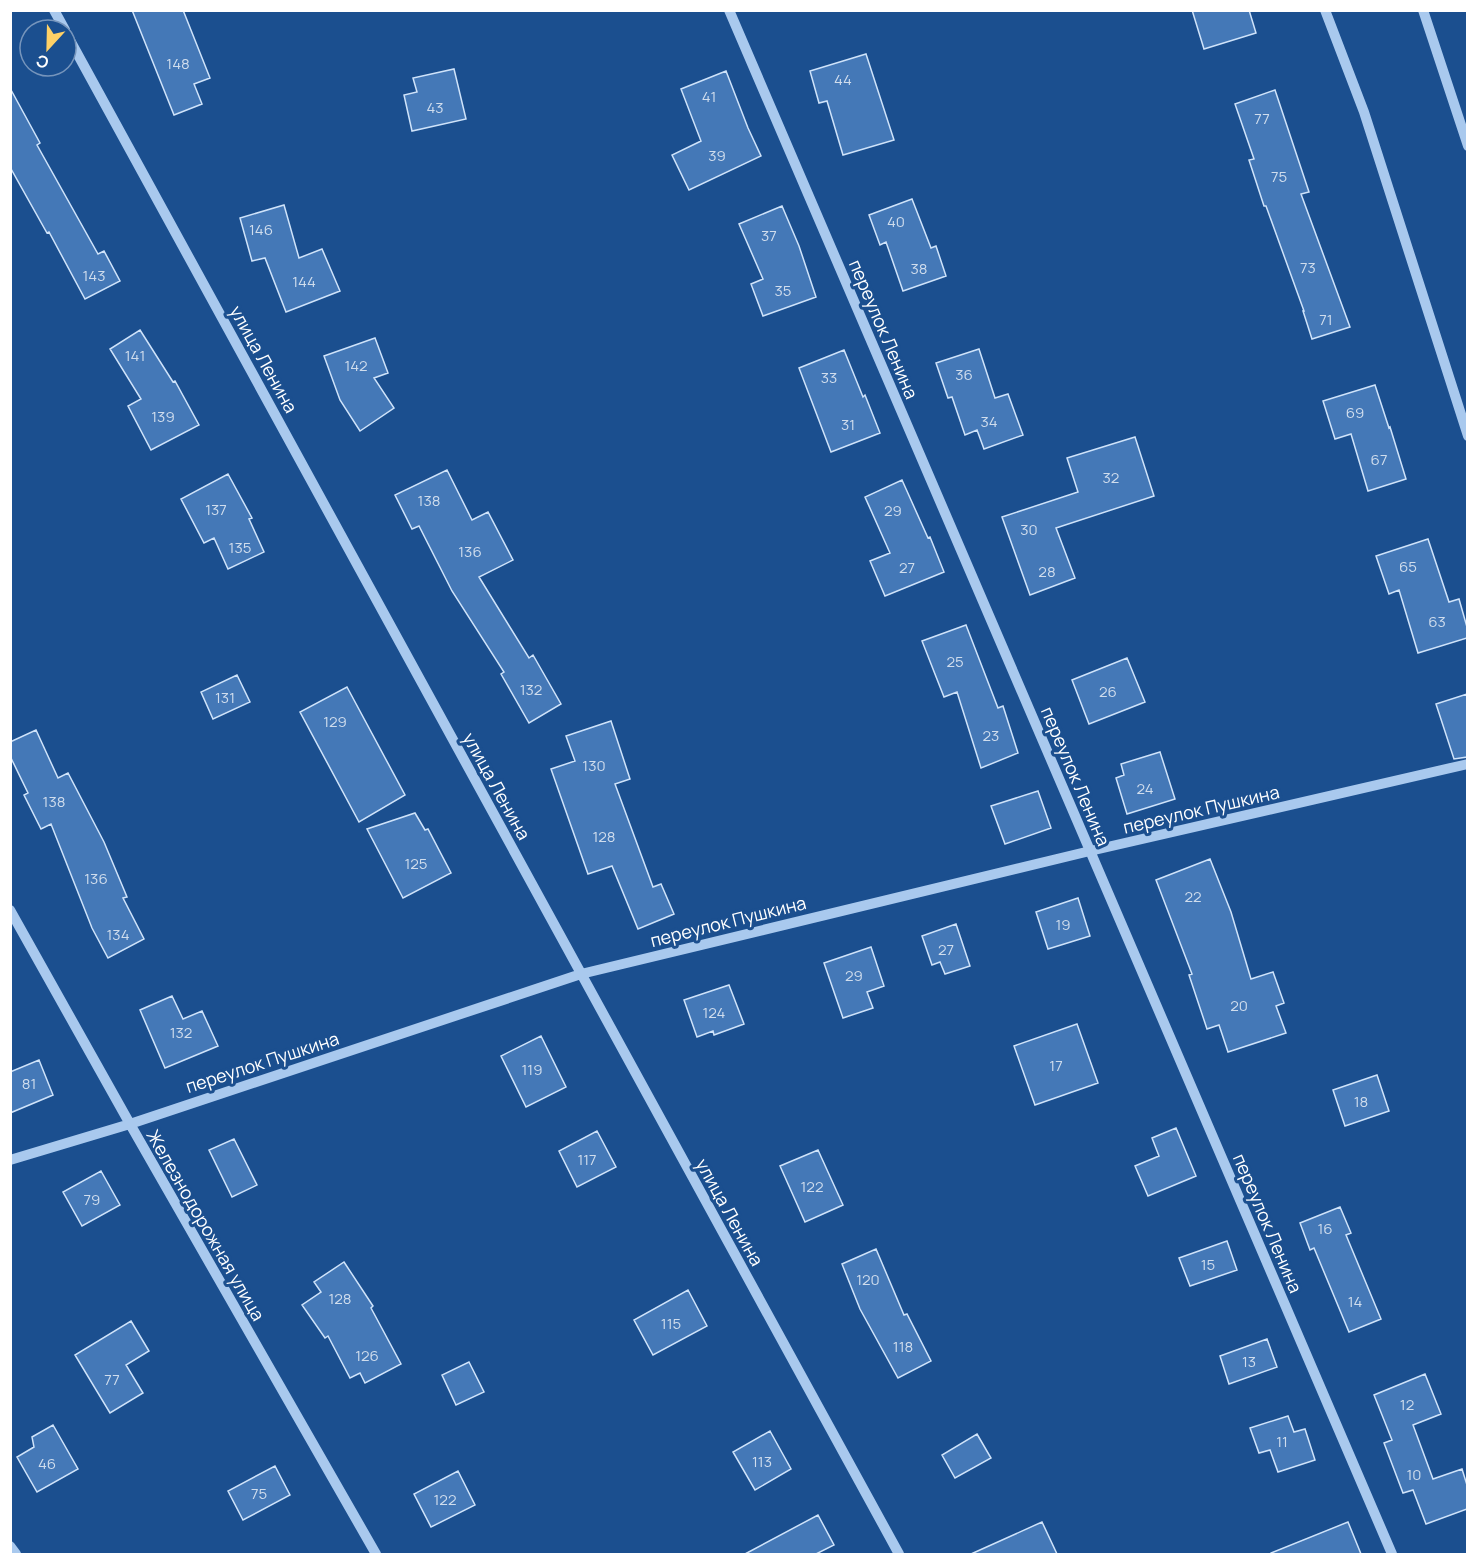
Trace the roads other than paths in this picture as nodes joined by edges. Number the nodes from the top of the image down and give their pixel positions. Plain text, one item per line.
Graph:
1 (729, 10) edge
2 (1325, 10) edge
3 (1422, 10) edge
4 (78, 55) edge
5 (1467, 146) edge
6 (1467, 436) edge
7 (1467, 764) edge
8 (1090, 851) junction
9 (10, 910) edge
10 (581, 974) junction
11 (130, 1124) junction
12 (10, 1160) edge
13 (10, 1546) edge
14 (16, 1554) edge
15 (376, 1554) edge
16 (899, 1554) edge
17 (1392, 1554) edge

1 - 8 street, переулок Ленина
2 - 6 street
3 - 5 street
4 - 10 street, улица Ленина
7 - 8 street, переулок Пушкина
8 - 10 street, переулок Пушкина
8 - 17 street, переулок Ленина
9 - 11 street, Железнодорожная улица
10 - 11 street, переулок Пушкина
10 - 16 street, улица Ленина
11 - 12 street, переулок Пушкина
11 - 15 street, Железнодорожная улица
13 - 14 street

